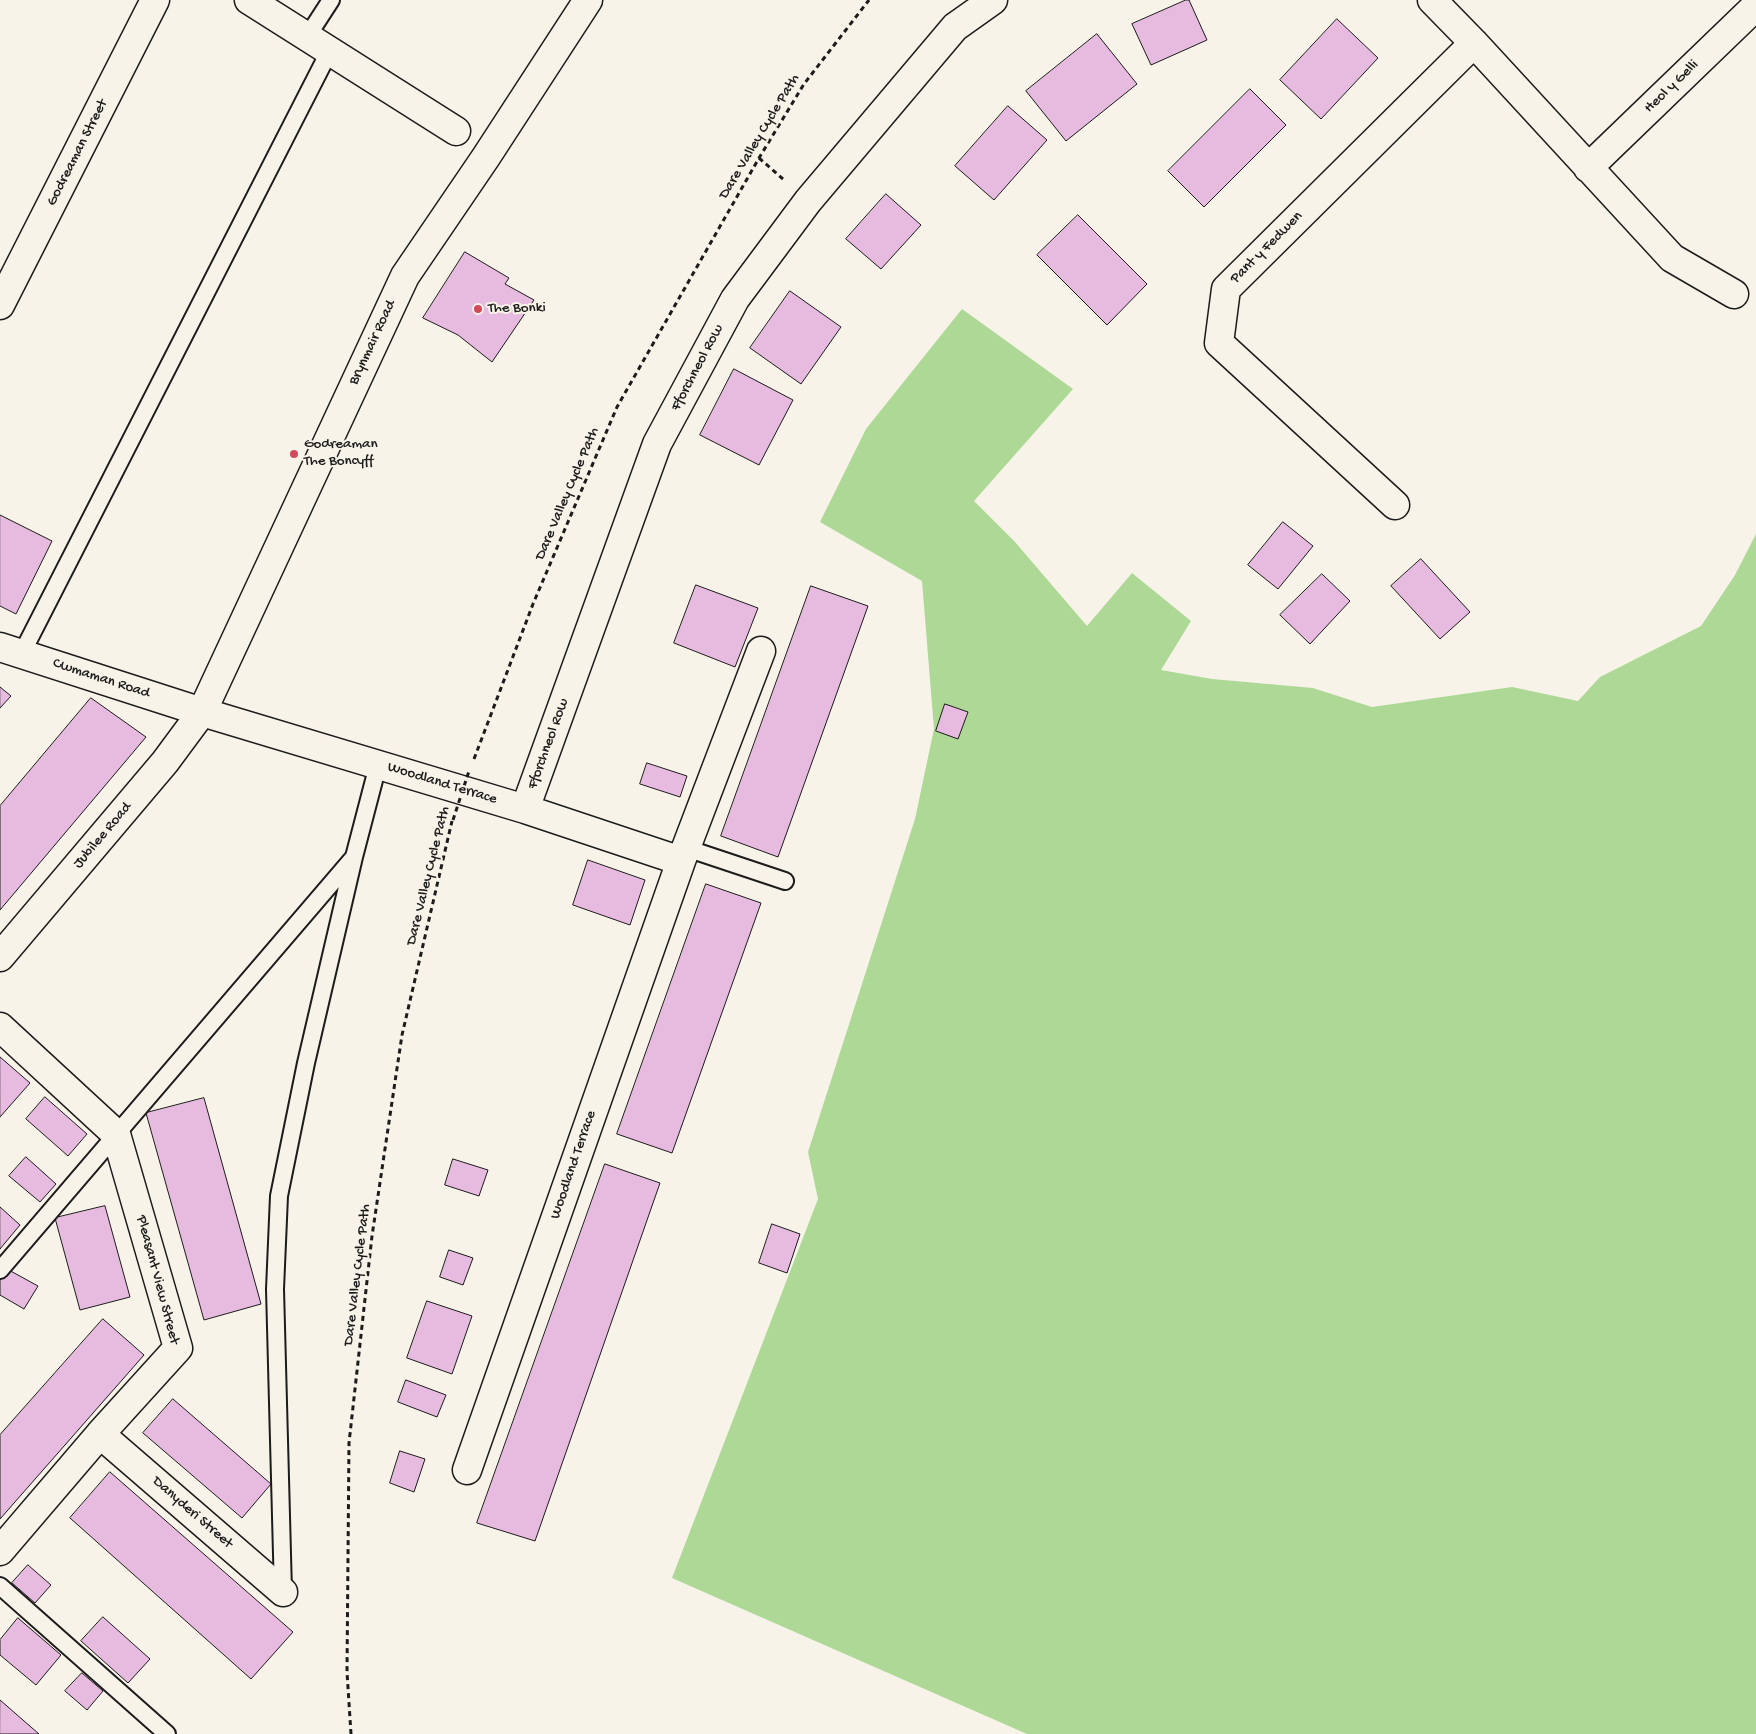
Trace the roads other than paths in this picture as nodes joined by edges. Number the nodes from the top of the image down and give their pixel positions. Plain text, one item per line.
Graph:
1 (155, 0) edge
2 (249, 0) edge
3 (331, 0) edge
4 (588, 0) edge
5 (993, 0) edge
6 (1432, 0) edge
7 (1756, 6) edge
8 (307, 37) junction
9 (1474, 43) junction
10 (329, 52) junction
11 (456, 131) dead end
12 (1588, 168) junction
13 (1734, 294) dead end
14 (0, 305) edge
15 (1395, 505) dead end
16 (11, 650) edge
17 (761, 651) dead end
18 (202, 712) junction
19 (378, 765) junction
20 (525, 809) junction
21 (684, 854) junction
22 (354, 857) junction
23 (785, 881) dead end
24 (0, 957) edge
25 (0, 1027) edge
26 (116, 1134) junction
27 (0, 1270) edge
28 (100, 1434) junction
29 (467, 1470) dead end
30 (0, 1552) edge
31 (0, 1586) edge
32 (283, 1592) joint
33 (167, 1734) edge

1 - 14 street, Godreaman Street
2 - 8 street
3 - 8 lane
4 - 18 street, Brynmair Road
5 - 20 street, Fforchneol Row
6 - 9 street
7 - 12 street, Heol y Gelli
8 - 10 street
9 - 12 street
9 - 15 street, Pant y Fedwen
10 - 11 street
10 - 16 lane
12 - 13 street
16 - 18 street, Cwmaman Road
17 - 21 street, Woodland Terrace
18 - 19 street, Woodland Terrace
18 - 24 street, Jubilee Road
19 - 20 street, Woodland Terrace
19 - 22 lane
20 - 21 street, Woodland Terrace
21 - 23 lane
21 - 29 street, Woodland Terrace
22 - 26 lane
22 - 32 lane
25 - 26 street
26 - 27 lane
26 - 28 street, Pleasant View Street
28 - 30 street, Pleasant View Street
28 - 32 street, Danyderi Street
31 - 33 lane

